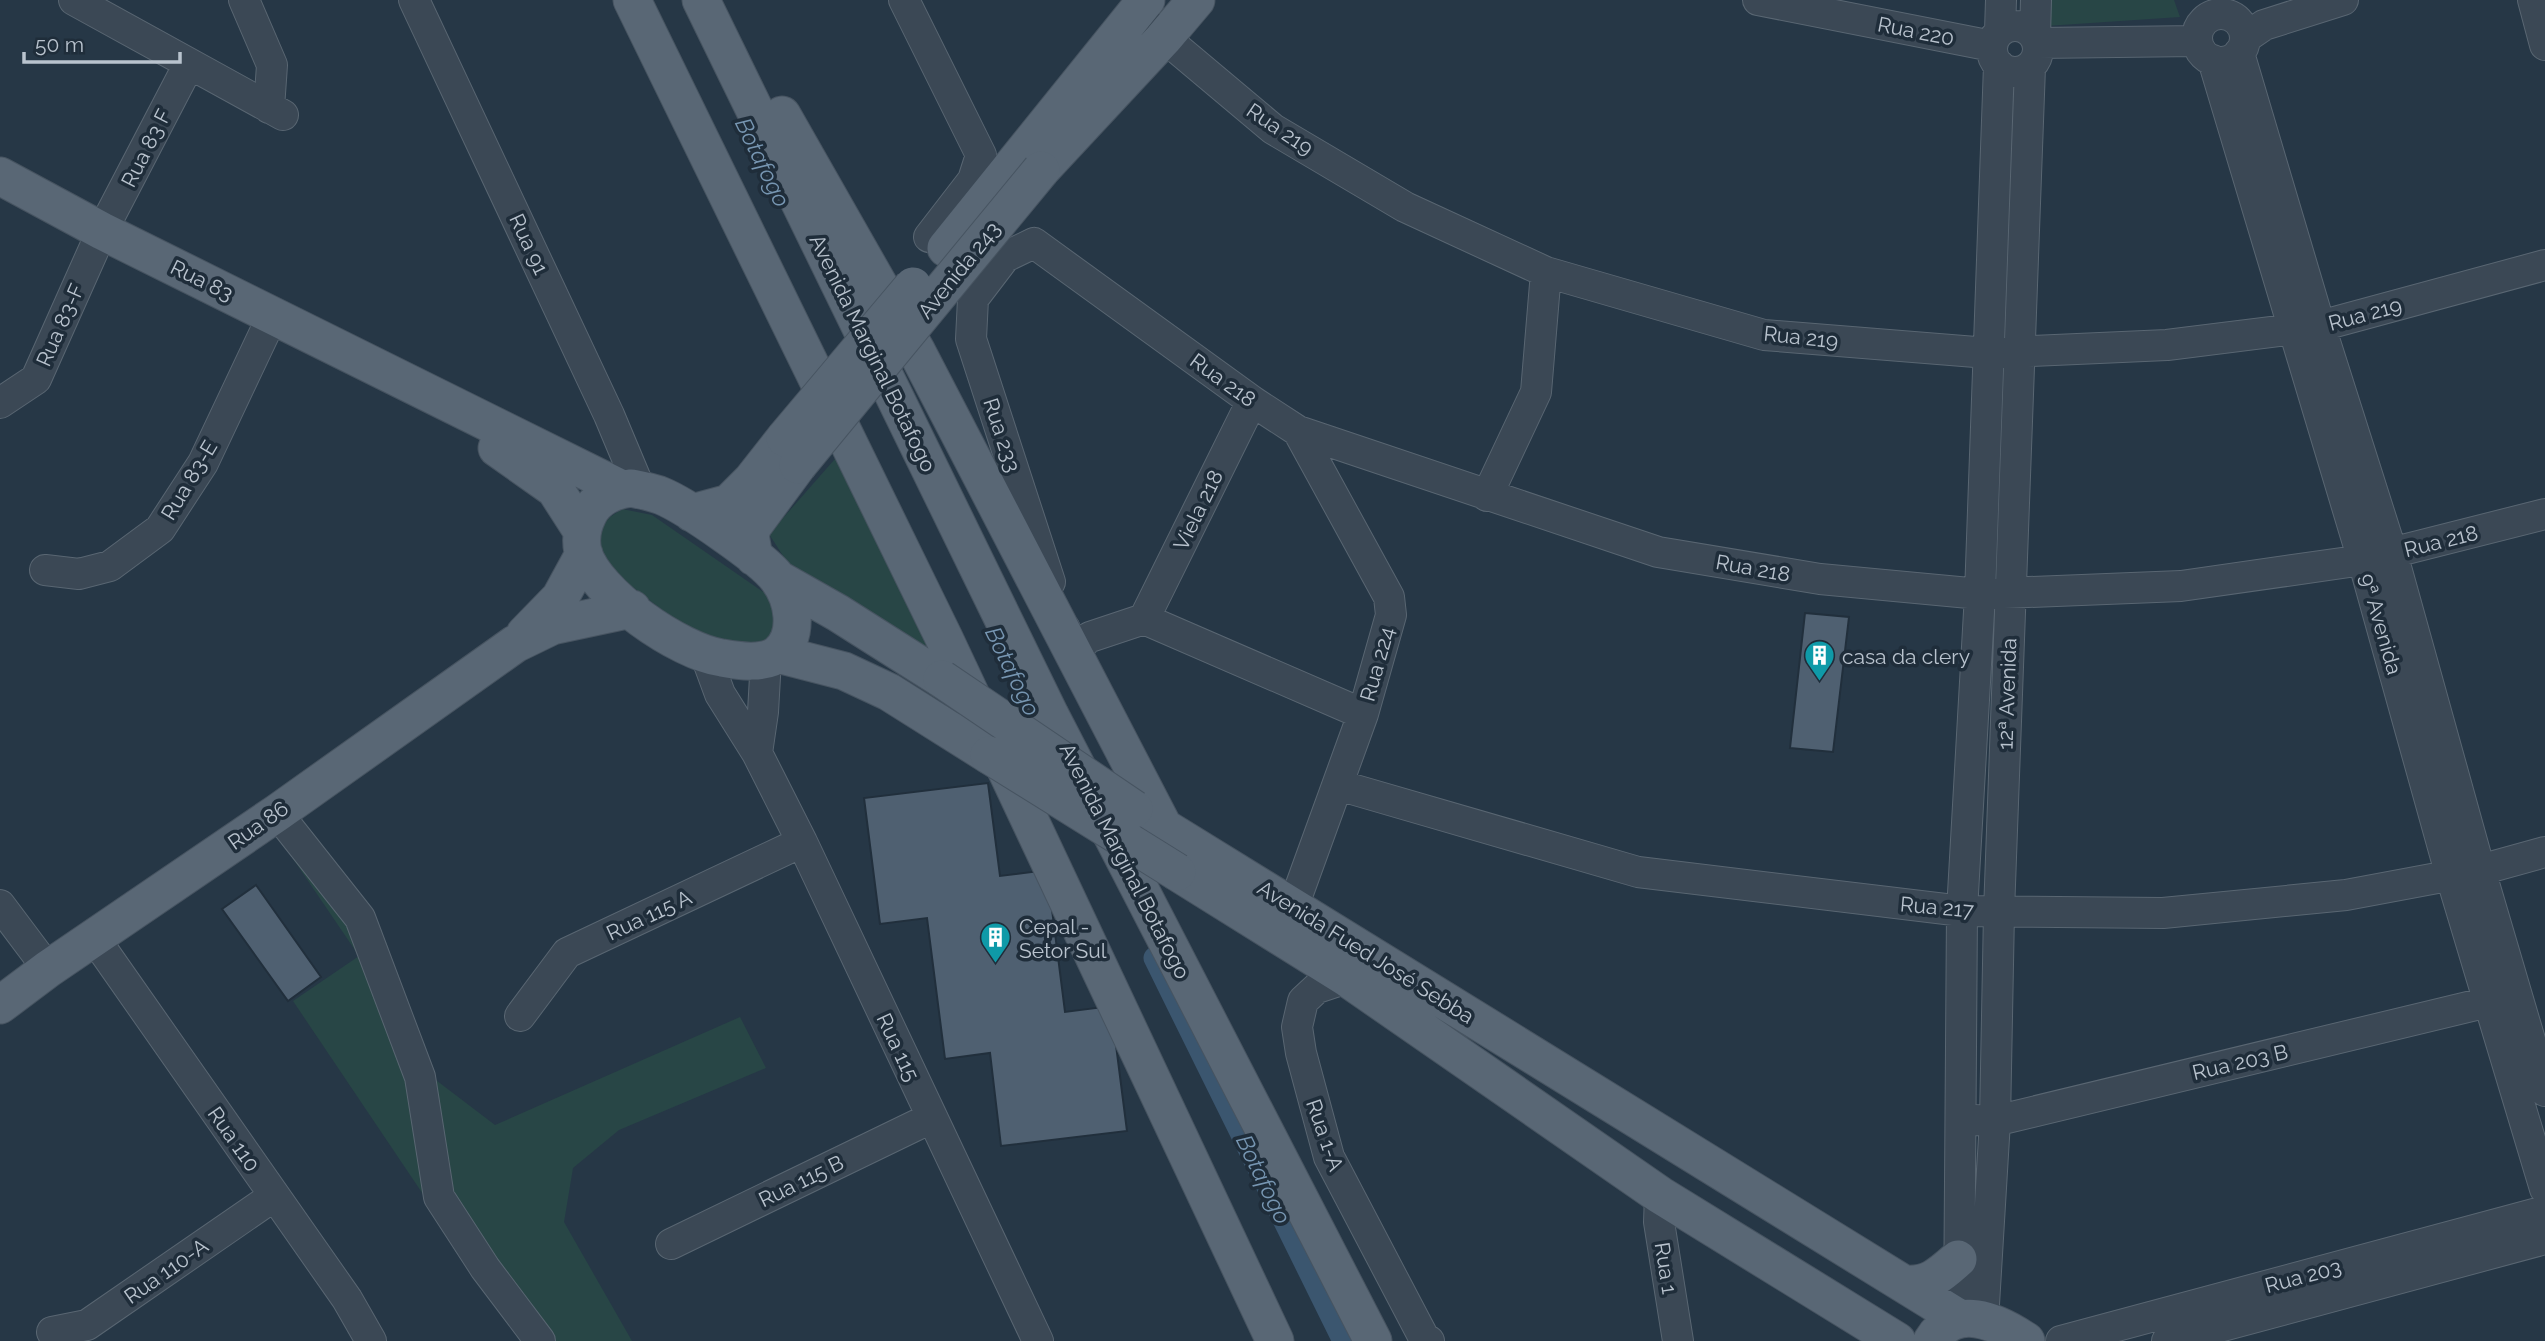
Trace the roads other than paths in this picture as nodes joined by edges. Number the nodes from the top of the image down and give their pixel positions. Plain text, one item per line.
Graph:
1 (74, 0) edge
2 (244, 0) edge
3 (414, 0) edge
4 (632, 0) edge
5 (701, 0) edge
6 (904, 0) edge
7 (1196, 0) edge
8 (1758, 0) edge
9 (2001, 0) edge
10 (2036, 0) edge
11 (2343, 0) edge
12 (2533, 0) edge
13 (1136, 4) edge
14 (2224, 27) edge
15 (1163, 39) junction
16 (2545, 45) edge
17 (1997, 47) junction
18 (2034, 49) junction
19 (726, 51) junction
20 (189, 64) junction
21 (0, 176) edge
22 (102, 231) junction
23 (937, 243) junction
24 (1034, 243) joint
25 (2545, 265) edge
26 (1546, 272) junction
27 (273, 315) junction
28 (2306, 328) junction
29 (2018, 352) junction
30 (1988, 353) junction
31 (405, 383) junction
32 (1252, 401) junction
33 (0, 403) edge
34 (1298, 431) junction
35 (792, 451) junction
36 (631, 489) junction
37 (1487, 496) junction
38 (692, 513) junction
39 (2545, 514) edge
40 (583, 543) junction
41 (2392, 553) junction
42 (2363, 560) junction
43 (766, 568) junction
44 (45, 570) dead end
45 (2011, 593) junction
46 (1980, 594) junction
47 (632, 609) junction
48 (1144, 619) junction
49 (515, 644) junction
50 (1072, 650) junction
51 (706, 656) junction
52 (772, 657) junction
53 (1363, 714) junction
54 (757, 753) junction
55 (1338, 785) junction
56 (277, 813) junction
57 (1149, 818) junction
58 (802, 842) junction
59 (2545, 852) edge
60 (2465, 873) junction
61 (1185, 876) junction
62 (0, 905) edge
63 (1293, 907) junction
64 (1962, 911) junction
65 (1999, 912) junction
66 (95, 939) junction
67 (48, 969) junction
68 (1347, 978) junction
69 (2503, 999) junction
70 (0, 1005) edge
71 (520, 1016) dead end
72 (2545, 1091) edge
73 (931, 1118) junction
74 (1962, 1120) junction
75 (1995, 1121) junction
76 (2545, 1189) edge
77 (1660, 1195) junction
78 (274, 1196) junction
79 (2545, 1211) edge
80 (2545, 1232) edge
81 (2545, 1239) edge
82 (671, 1244) dead end
83 (1958, 1259) junction
84 (1905, 1284) junction
85 (1958, 1327) edge
86 (52, 1332) dead end
87 (371, 1341) edge
88 (540, 1341) edge
89 (1038, 1341) edge
90 (1275, 1341) edge
91 (1373, 1341) edge
92 (1429, 1341) edge
93 (1678, 1341) edge
94 (1897, 1341) edge
95 (2026, 1341) edge
96 (2061, 1341) edge
97 (2167, 1341) edge

1 - 20 street
2 - 20 street
3 - 36 street, Rua 91
4 - 90 main road
5 - 19 main road, Avenida Marginal Botafogo
6 - 23 street
7 - 15 main road, Avenida 243
8 - 17 street, Rua 220
9 - 17 street, 12ª Avenida
10 - 18 street, 12ª Avenida
11 - 14 street
12 - 16 street
13 - 15 street, Rua 219
13 - 23 main road, Avenida 243
14 - 18 street
14 - 28 street, 9ª Avenida
15 - 26 street, Rua 219
15 - 35 main road, Avenida 243, bridge
17 - 18 street
17 - 18 street
17 - 30 street, 12ª Avenida
18 - 29 street, 12ª Avenida
19 - 50 main road
19 - 91 main road, Avenida Marginal Botafogo
20 - 22 street, Rua 83 F
21 - 22 main road, Rua 83
22 - 27 main road, Rua 83
22 - 33 street, Rua 83-F
23 - 35 main road, Avenida 243, bridge
24 - 32 street, Rua 218
24 - 50 street, Rua 233
25 - 28 street, Rua 219
26 - 30 street, Rua 219
26 - 37 street
27 - 31 main road, Rua 83
27 - 44 street, Rua 83-E
28 - 29 street, Rua 219
28 - 41 street, 9ª Avenida
28 - 42 street, 9ª Avenida
29 - 30 street, Rua 219
29 - 45 street, 12ª Avenida
30 - 46 street, 12ª Avenida
31 - 36 main road, Rua 83
31 - 40 main road, Rua 83
32 - 34 street, Rua 218
32 - 48 street, Viela 218
34 - 37 street, Rua 218
34 - 53 street, Rua 224
35 - 38 main road, Avenida 243
35 - 43 main road, Avenida 243
36 - 38 main road, Rua 83
36 - 40 main road, Rua 86
37 - 46 street, Rua 218
38 - 43 main road, Avenida Fued José Sebba
39 - 41 street, Rua 218
40 - 47 main road, Rua 83
40 - 49 main road, Rua 86
41 - 42 street, Rua 218
41 - 60 street, 9ª Avenida
42 - 45 street, Rua 218
42 - 60 street, 9ª Avenida
43 - 52 main road
43 - 57 main road, Avenida Fued José Sebba, bridge
45 - 46 street, Rua 218
45 - 65 street, 12ª Avenida
46 - 64 street, 12ª Avenida
47 - 49 main road, Rua 86
47 - 51 main road, Avenida Fued José Sebba
48 - 50 street
48 - 53 street
49 - 56 main road, Rua 86
50 - 57 main road
51 - 52 main road, Avenida Fued José Sebba
51 - 54 street, Rua 115
52 - 54 street
52 - 61 main road, Avenida Fued José Sebba, bridge
53 - 55 street, Rua 224
54 - 58 street, Rua 115
55 - 63 street, Rua 224
55 - 64 street, Rua 217
56 - 66 main road, Rua 86
56 - 88 street
57 - 63 main road, Avenida Fued José Sebba
58 - 71 street, Rua 115 A
58 - 73 street, Rua 115
59 - 60 street, Rua 217
60 - 65 street, Rua 217
60 - 69 street, 9ª Avenida
61 - 63 main road
61 - 68 main road, Avenida Fued José Sebba
62 - 67 street
63 - 84 main road, Avenida Fued José Sebba
64 - 65 street, Rua 217
64 - 74 street, 12ª Avenida
65 - 75 street, 12ª Avenida
66 - 67 main road, Rua 86
66 - 78 street, Rua 110
67 - 70 main road, Rua 86
68 - 77 main road, Avenida Fued José Sebba
68 - 92 street, Rua 1-A
69 - 72 street, 9ª Avenida
69 - 75 street, Rua 203 B
69 - 76 street, 9ª Avenida
73 - 82 street, Rua 115 B
73 - 89 street, Rua 115
74 - 75 street, Rua 203 B
74 - 83 street, 12ª Avenida
75 - 85 street, 12ª Avenida
77 - 93 street, Rua 1
77 - 94 main road, Avenida Fued José Sebba
78 - 86 street, Rua 110-A
78 - 87 street, Rua 110
79 - 80 street
79 - 96 street, Rua 203
81 - 97 street, Rua 203
83 - 84 main road
83 - 85 street, 12ª Avenida
84 - 85 main road, Avenida Fued José Sebba
85 - 95 main road, Avenida Fued José Sebba

